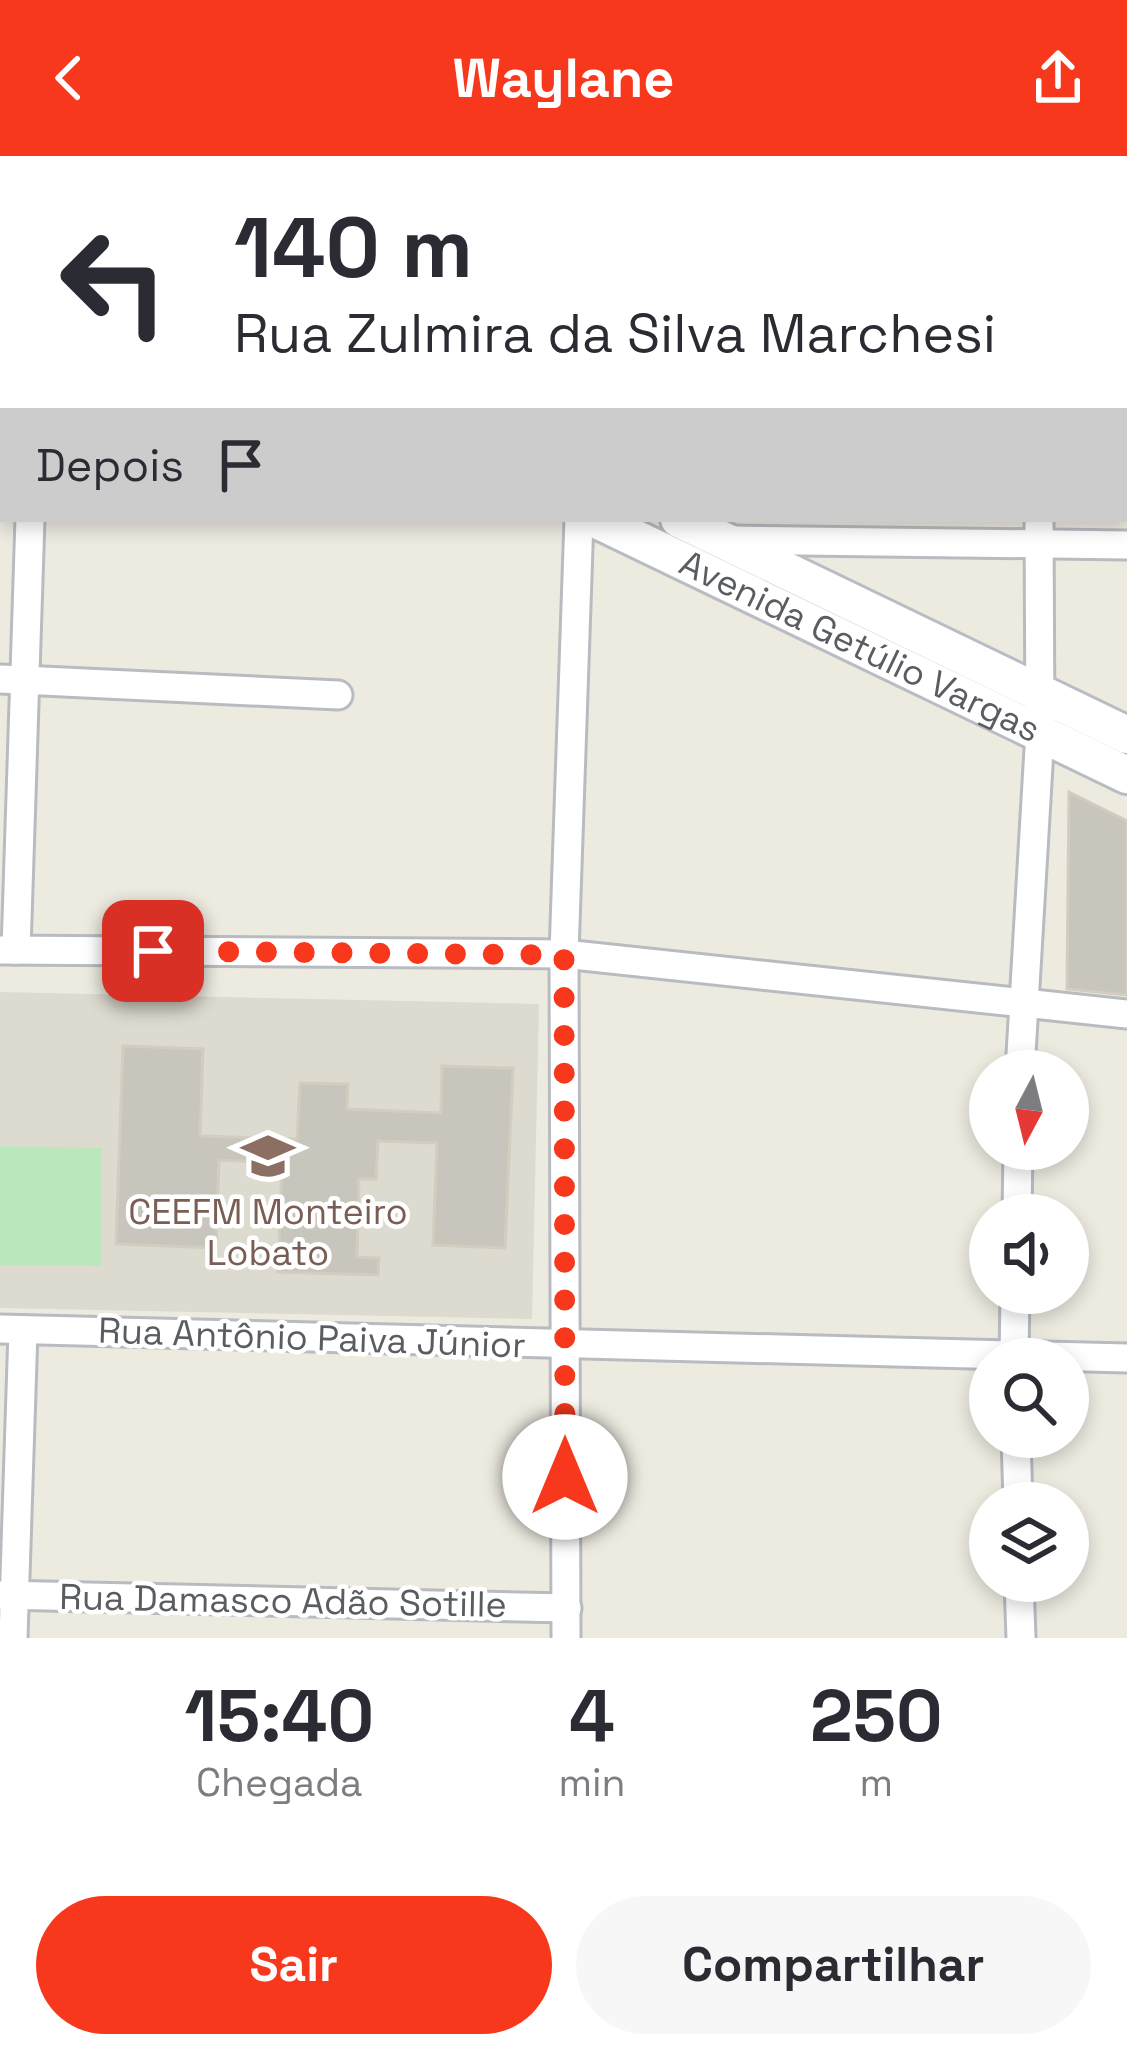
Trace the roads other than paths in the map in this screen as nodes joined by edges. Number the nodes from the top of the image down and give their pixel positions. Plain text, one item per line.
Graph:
1 (30, 522) edge
2 (579, 522) edge
3 (601, 522) edge
4 (686, 522) edge
5 (1038, 531) edge
6 (726, 540) junction
7 (1127, 545) edge
8 (12, 679) edge
9 (1039, 692) junction
10 (338, 695) dead end
11 (1040, 731) junction
12 (1127, 735) edge
13 (1127, 775) edge
14 (8, 950) edge
15 (564, 955) junction
16 (1022, 1006) junction
17 (1127, 1014) edge
18 (1021, 1050) edge
19 (12, 1329) edge
20 (564, 1346) junction
21 (969, 1357) edge
22 (1089, 1358) edge
23 (1127, 1358) edge
24 (7, 1595) edge
25 (1020, 1602) edge
26 (567, 1608) junction
27 (13, 1638) edge
28 (566, 1638) edge
29 (1021, 1638) edge

1 - 8 street
2 - 15 street
3 - 11 street, Avenida Getúlio Vargas
4 - 6 street, Avenida Getúlio Vargas
5 - 6 street
5 - 7 street
5 - 9 street
6 - 9 street, Avenida Getúlio Vargas
8 - 10 street
8 - 14 street
9 - 11 street
9 - 12 street, Avenida Getúlio Vargas
11 - 13 street, Avenida Getúlio Vargas
11 - 16 street
14 - 15 street
15 - 16 street
15 - 20 street
16 - 17 street
16 - 18 street
19 - 20 street, Rua Antônio Paiva Júnior
19 - 24 street
20 - 21 street, Rua Antônio Paiva Júnior
20 - 26 street
22 - 23 street, Rua Antônio Paiva Júnior
24 - 26 street, Rua Damasco Adão Sotille
24 - 27 street
25 - 29 street
26 - 28 street

